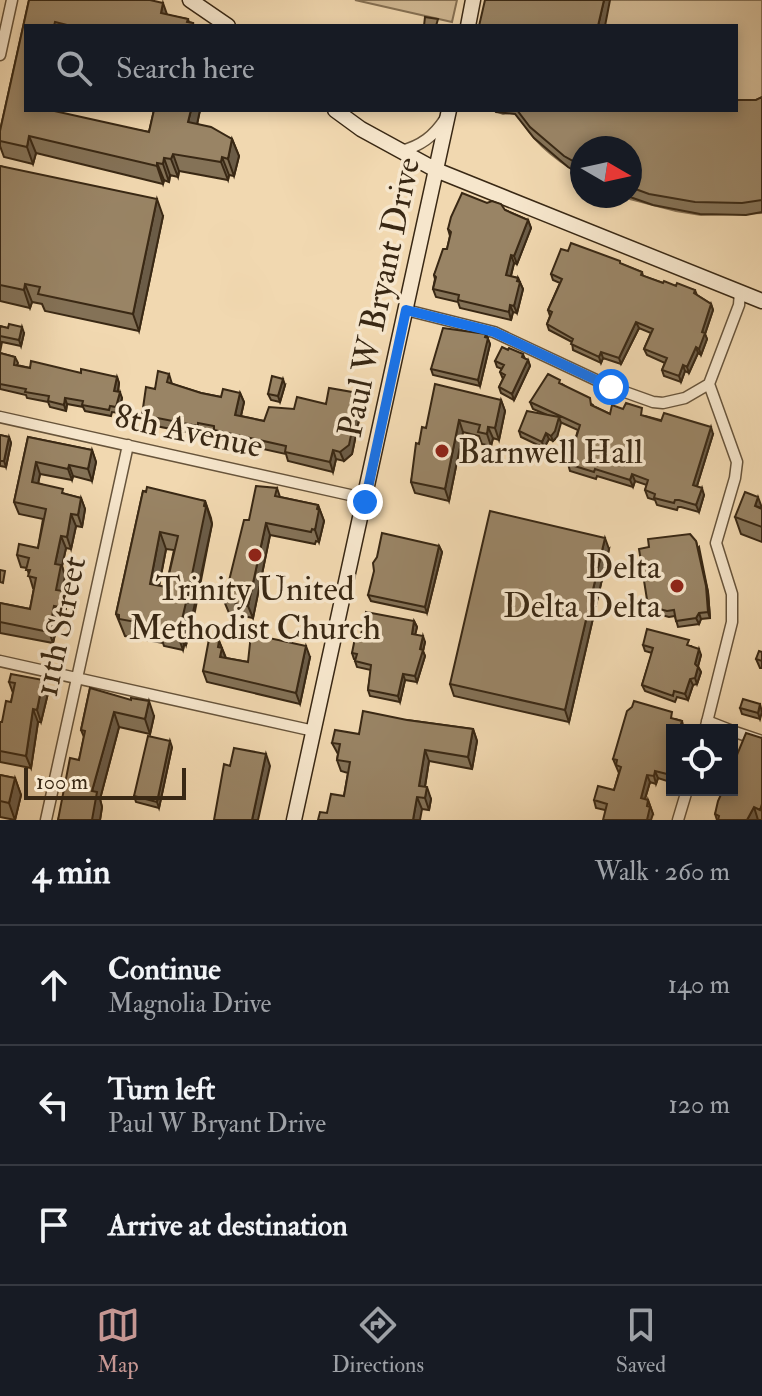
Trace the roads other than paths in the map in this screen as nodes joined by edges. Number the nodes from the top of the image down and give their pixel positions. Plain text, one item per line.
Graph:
1 (12, 0) edge
2 (190, 0) edge
3 (473, 0) edge
4 (225, 24) edge
5 (468, 24) edge
6 (0, 55) edge
7 (338, 112) edge
8 (448, 112) edge
9 (401, 151) junction
10 (436, 170) junction
11 (740, 292) junction
12 (762, 301) edge
13 (406, 310) junction
14 (709, 384) junction
15 (0, 417) edge
16 (128, 445) junction
17 (365, 502) junction
18 (0, 661) edge
19 (76, 678) junction
20 (706, 724) edge
21 (314, 731) junction
22 (738, 732) edge
23 (762, 741) edge
24 (685, 796) edge
25 (46, 820) edge
26 (294, 820) edge
27 (678, 820) edge

1 - 6 street
2 - 4 main road
3 - 5 main road
7 - 9 main road
8 - 9 street, Paul W Bryant Drive
8 - 10 main road, Paul W Bryant Drive
9 - 10 main road
10 - 11 main road
10 - 13 main road, Paul W Bryant Drive
11 - 12 main road
11 - 14 street
13 - 14 street
13 - 17 main road, Paul W Bryant Drive
14 - 20 street
15 - 16 street, 8th Avenue
16 - 17 street, 8th Avenue
16 - 19 street, 11th Street
17 - 21 main road, Paul W Bryant Drive
18 - 19 street
19 - 21 street
19 - 25 street, 11th Street
21 - 26 main road, Paul W Bryant Drive
22 - 23 street
24 - 27 street

